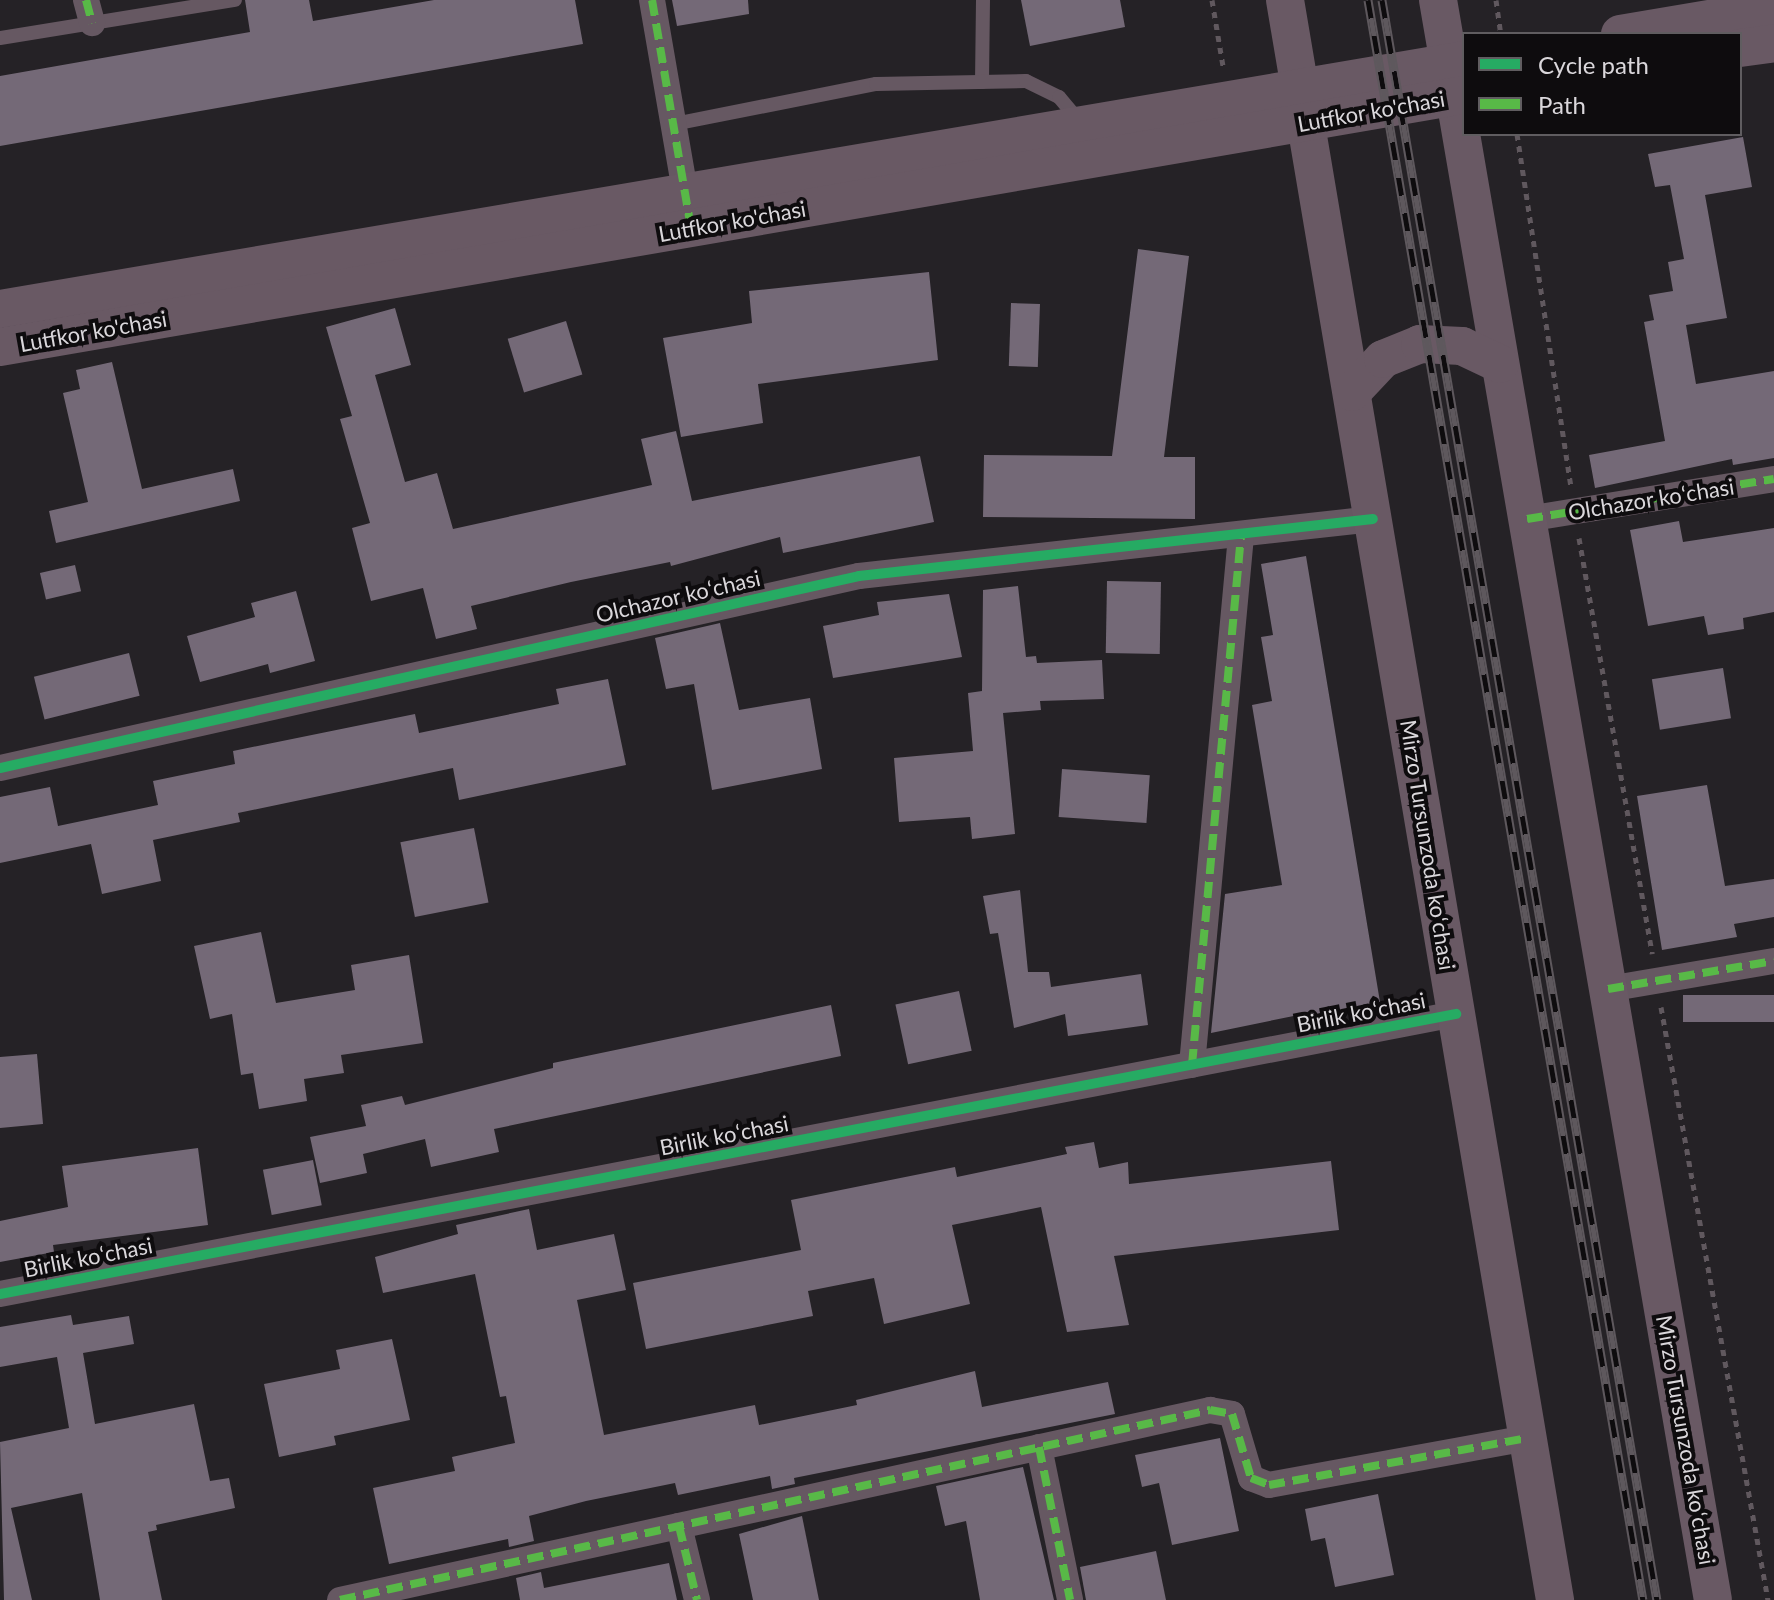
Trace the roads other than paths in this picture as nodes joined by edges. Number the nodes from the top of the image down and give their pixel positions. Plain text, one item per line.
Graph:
1 (235, 0) edge
2 (652, 0) edge
3 (983, 0) edge
4 (1285, 0) edge
5 (1438, 0) edge
6 (1774, 8) edge
7 (89, 11) edge
8 (1632, 32) edge
9 (0, 38) edge
10 (1774, 43) edge
11 (1742, 48) edge
12 (1458, 79) edge
13 (982, 82) junction
14 (1304, 106) junction
15 (1462, 106) edge
16 (674, 124) junction
17 (1082, 125) junction
18 (1466, 136) edge
19 (688, 210) junction
20 (0, 309) edge
21 (0, 347) edge
22 (1500, 364) junction
23 (1352, 392) junction
24 (1774, 479) edge
25 (1373, 519) junction
26 (1527, 519) junction
27 (1241, 536) junction
28 (0, 768) edge
29 (1774, 961) edge
30 (1608, 989) junction
31 (1456, 1014) junction
32 (1192, 1065) junction
33 (0, 1294) edge
34 (1527, 1438) junction
35 (1039, 1447) junction
36 (679, 1526) junction
37 (343, 1600) edge
38 (697, 1600) edge
39 (1070, 1600) edge
40 (1555, 1600) edge
41 (1713, 1600) edge

1 - 7 lane
2 - 16 street
3 - 13 lane
4 - 14 main road, Mirzo Tursunzoda koʻchasi
5 - 12 main road, Mirzo Tursunzoda koʻchasi
6 - 8 main road
7 - 9 lane
10 - 11 main road
12 - 14 main road, Lutfkor ko'chasi
12 - 15 main road, Mirzo Tursunzoda koʻchasi
13 - 16 lane
13 - 17 lane
14 - 17 main road, Lutfkor ko'chasi
14 - 19 main road, Lutfkor ko'chasi
14 - 23 main road, Mirzo Tursunzoda koʻchasi
16 - 19 street
17 - 19 main road, Lutfkor ko'chasi
18 - 22 main road, Mirzo Tursunzoda koʻchasi
19 - 20 main road, Lutfkor ko'chasi
19 - 21 main road, Lutfkor ko'chasi
22 - 23 main road
22 - 26 main road, Mirzo Tursunzoda koʻchasi
23 - 25 main road, Mirzo Tursunzoda koʻchasi
24 - 26 street, Olchazor koʻchasi
25 - 27 street, Olchazor koʻchasi
25 - 31 main road, Mirzo Tursunzoda koʻchasi
26 - 30 main road, Mirzo Tursunzoda koʻchasi
27 - 28 street, Olchazor koʻchasi
27 - 32 street
29 - 30 street
30 - 41 main road, Mirzo Tursunzoda koʻchasi
31 - 32 street, Birlik koʻchasi
31 - 34 main road, Mirzo Tursunzoda koʻchasi
32 - 33 street, Birlik koʻchasi
34 - 35 street
34 - 40 main road, Mirzo Tursunzoda koʻchasi
35 - 36 street
35 - 39 street
36 - 37 street
36 - 38 street

